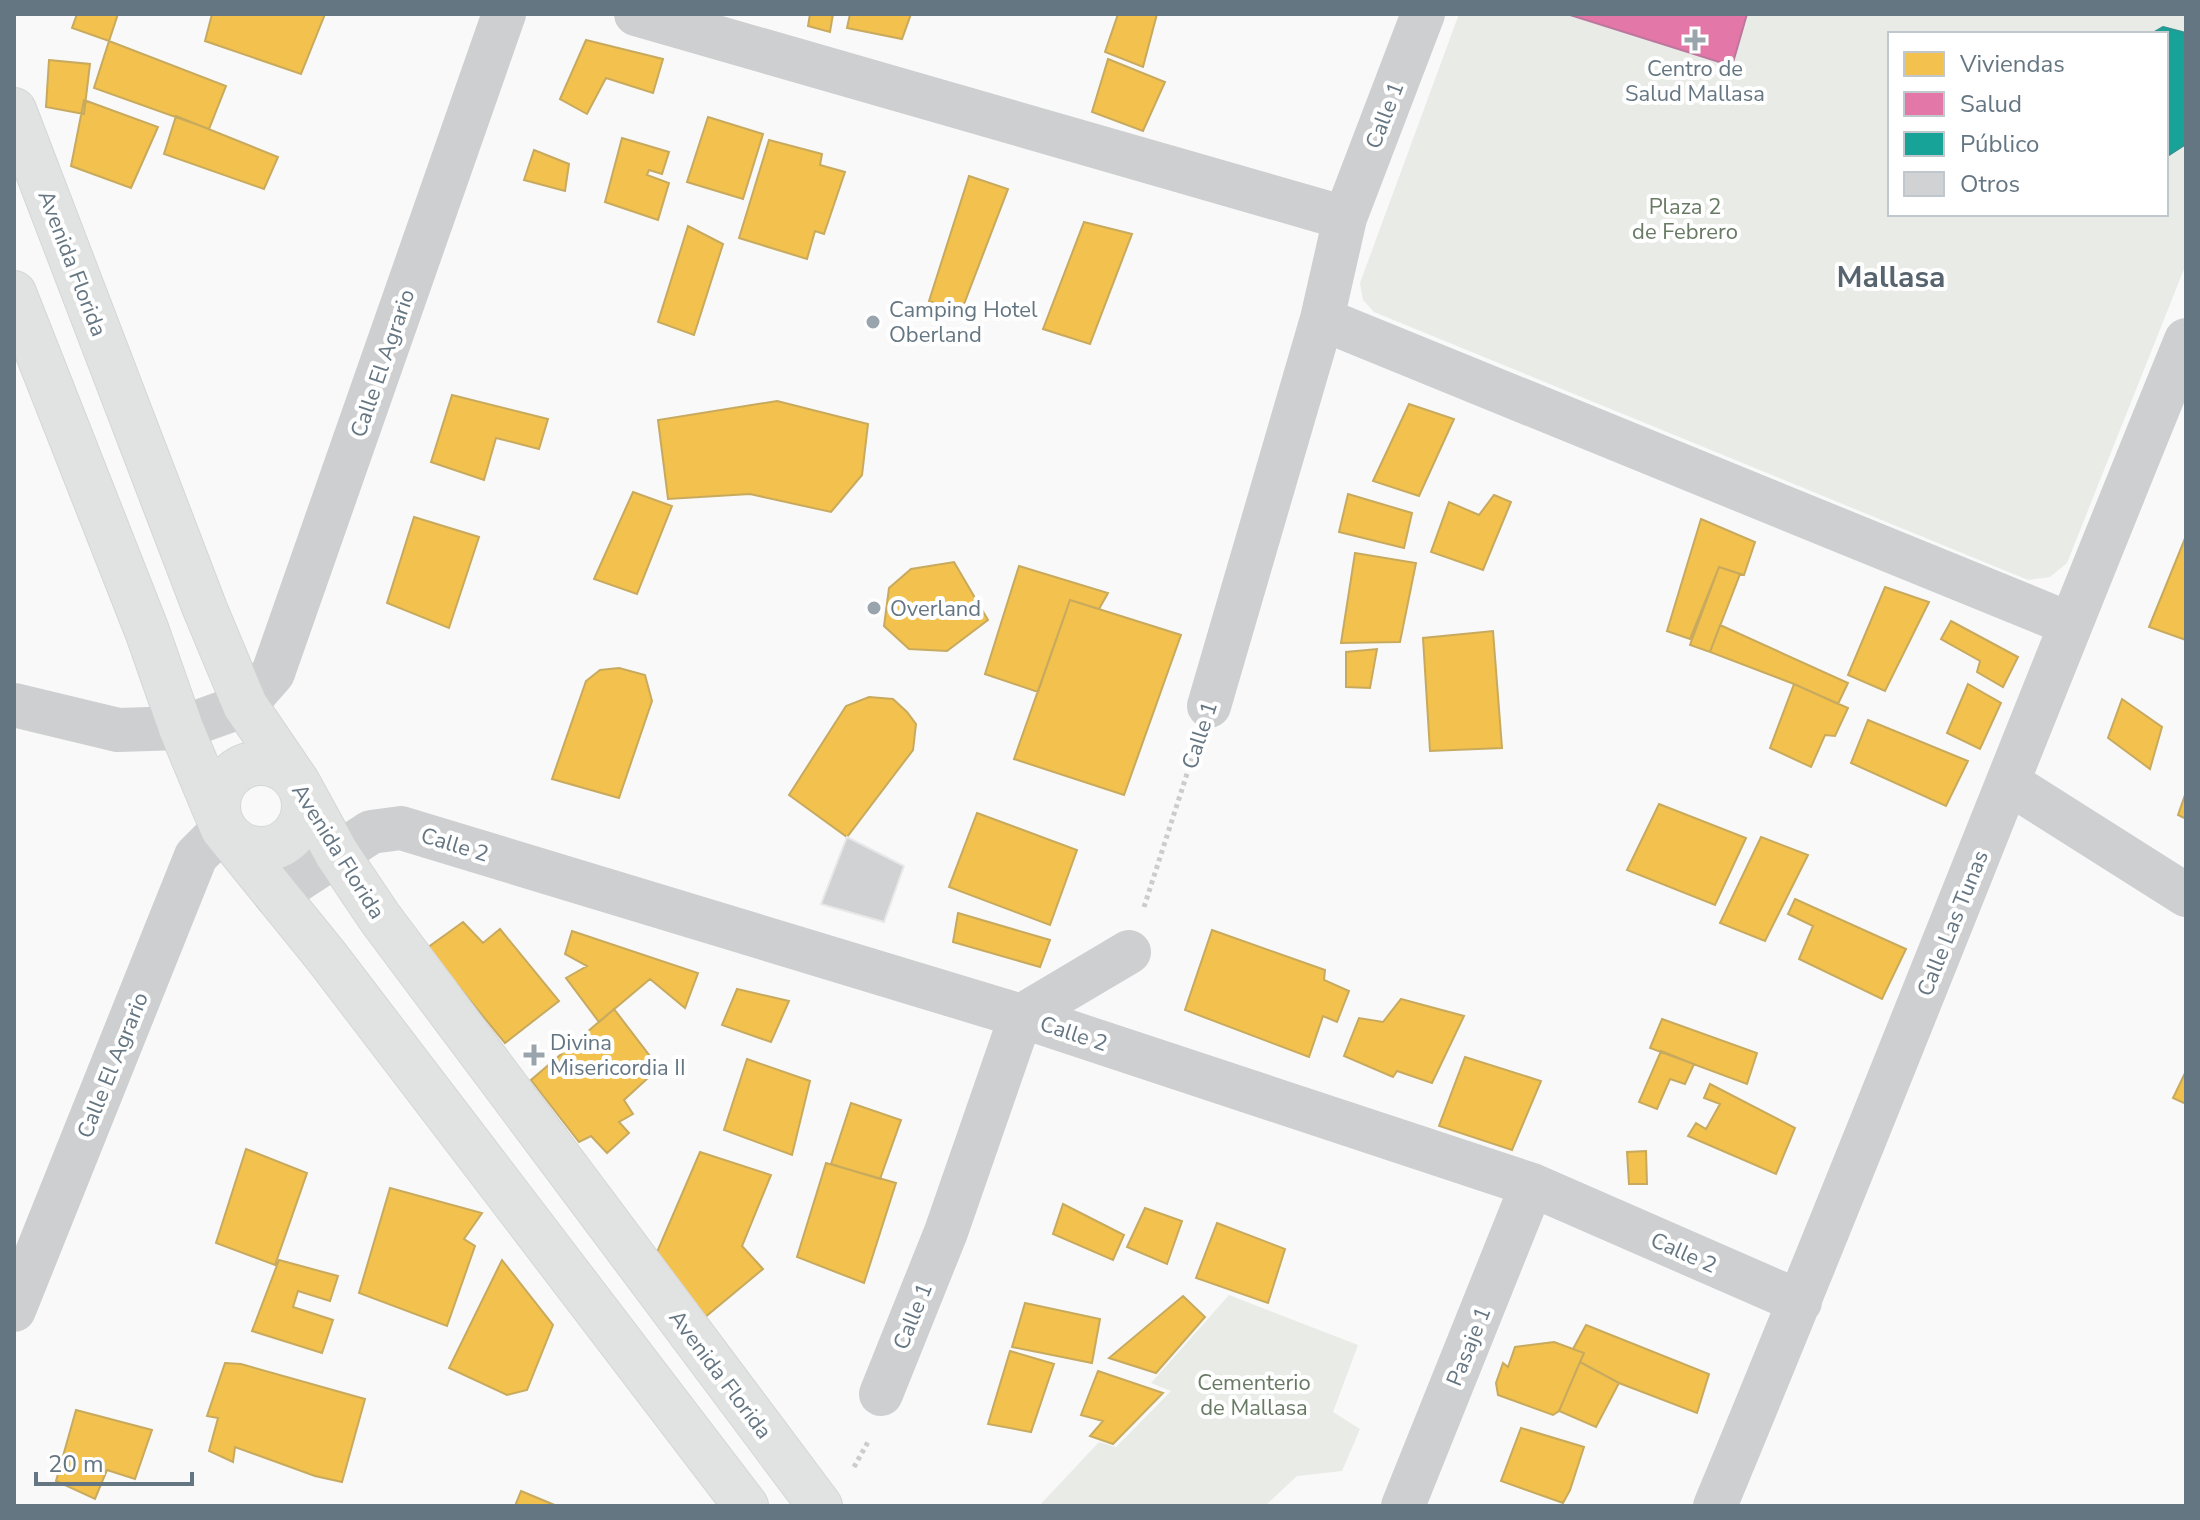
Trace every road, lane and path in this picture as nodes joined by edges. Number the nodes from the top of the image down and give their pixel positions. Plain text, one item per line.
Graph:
1 (504, 14) edge
2 (636, 14) edge
3 (1423, 14) edge
4 (14, 110) edge
5 (1345, 218) junction
6 (14, 293) edge
7 (1322, 319) junction
8 (2186, 340) edge
9 (2070, 624) junction
10 (14, 705) edge
11 (245, 705) junction
12 (1209, 706) joint
13 (181, 728) junction
14 (298, 783) junction
15 (2009, 783) junction
16 (223, 829) junction
17 (337, 854) junction
18 (275, 895) junction
19 (2186, 895) edge
20 (1129, 952) joint
21 (1021, 1016) junction
22 (1532, 1185) junction
23 (1800, 1302) junction
24 (14, 1310) edge
25 (881, 1394) dead end
26 (746, 1506) edge
27 (820, 1506) edge
28 (1403, 1506) edge
29 (1715, 1506) edge

1 - 11 street, Calle El Agrario
2 - 5 street
3 - 5 street, Calle 1
4 - 11 main road, Avenida Florida
5 - 7 street, Calle 1
6 - 13 main road
7 - 9 street
7 - 12 street, Calle 1
8 - 9 street, Calle Las Tunas
9 - 15 street, Calle Las Tunas
10 - 13 street
11 - 13 street
11 - 14 main road, Avenida Florida
12 - 20 path, Calle 1
13 - 16 main road
14 - 16 main road
14 - 16 main road
14 - 17 main road, Avenida Florida
15 - 19 street
15 - 23 street, Calle Las Tunas
16 - 18 main road
16 - 24 street, Calle El Agrario
17 - 18 street, Calle 2
17 - 21 street, Calle 2
17 - 27 main road, Avenida Florida
18 - 26 main road
20 - 21 street
21 - 22 street, Calle 2
21 - 25 street, Calle 1
22 - 23 street, Calle 2
22 - 28 street, Pasaje 1
23 - 29 street, Calle Las Tunas

